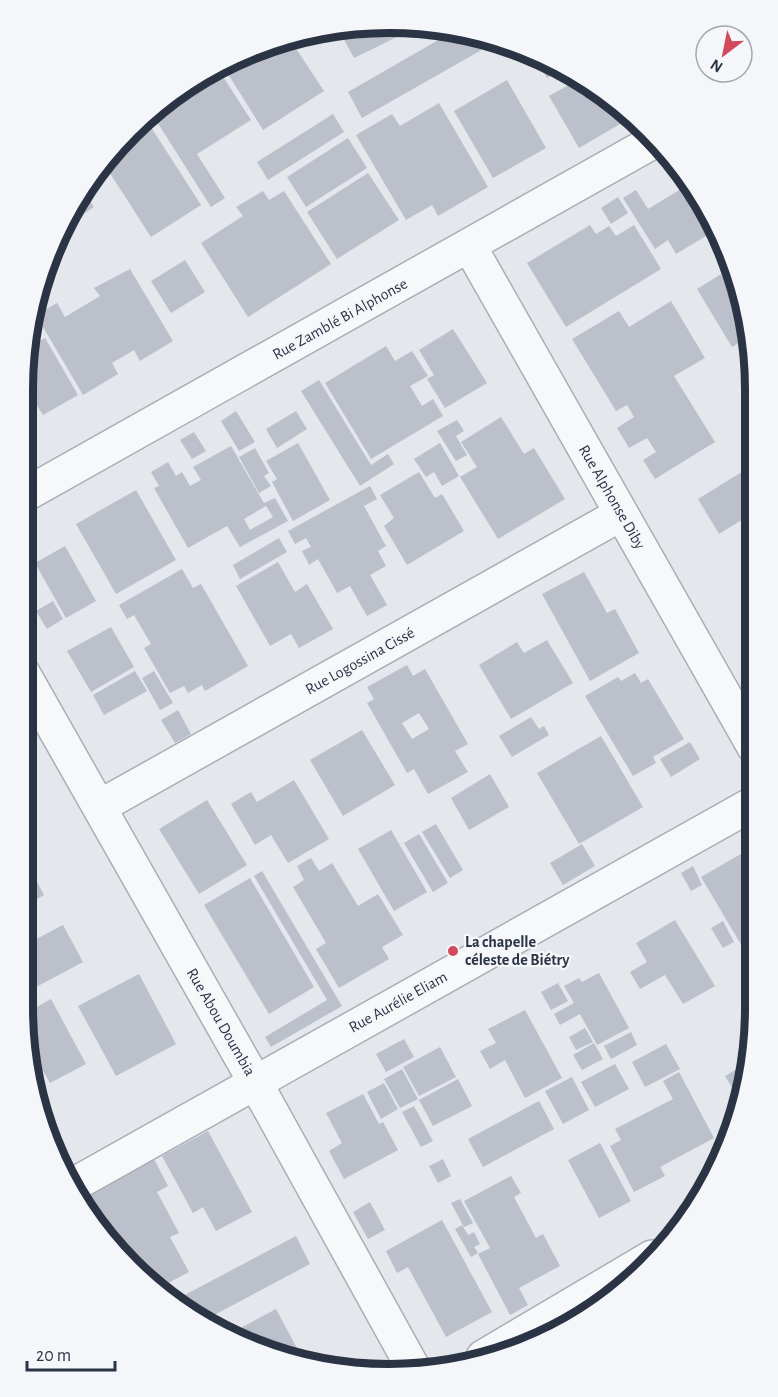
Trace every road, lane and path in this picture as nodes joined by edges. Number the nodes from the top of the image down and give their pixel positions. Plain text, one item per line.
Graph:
1 (648, 145) edge
2 (470, 247) junction
3 (33, 490) edge
4 (621, 514) junction
5 (33, 691) edge
6 (745, 731) edge
7 (99, 807) junction
8 (745, 807) edge
9 (255, 1082) junction
10 (79, 1182) edge
11 (631, 1269) edge
12 (504, 1345) edge
13 (411, 1363) edge

1 - 2 street, Rue Zamblé Bi Alphonse
2 - 3 street, Rue Zamblé Bi Alphonse
2 - 4 street, Rue Alphonse Diby
4 - 6 street, Rue Alphonse Diby
4 - 7 street, Rue Logossina Cissé
5 - 7 street, Rue Abou Doumbia
7 - 9 street, Rue Abou Doumbia
8 - 9 street, Rue Aurélie Eliam
9 - 10 street, Rue Aurélie Eliam
9 - 13 street, Rue Abou Doumbia
11 - 12 street

